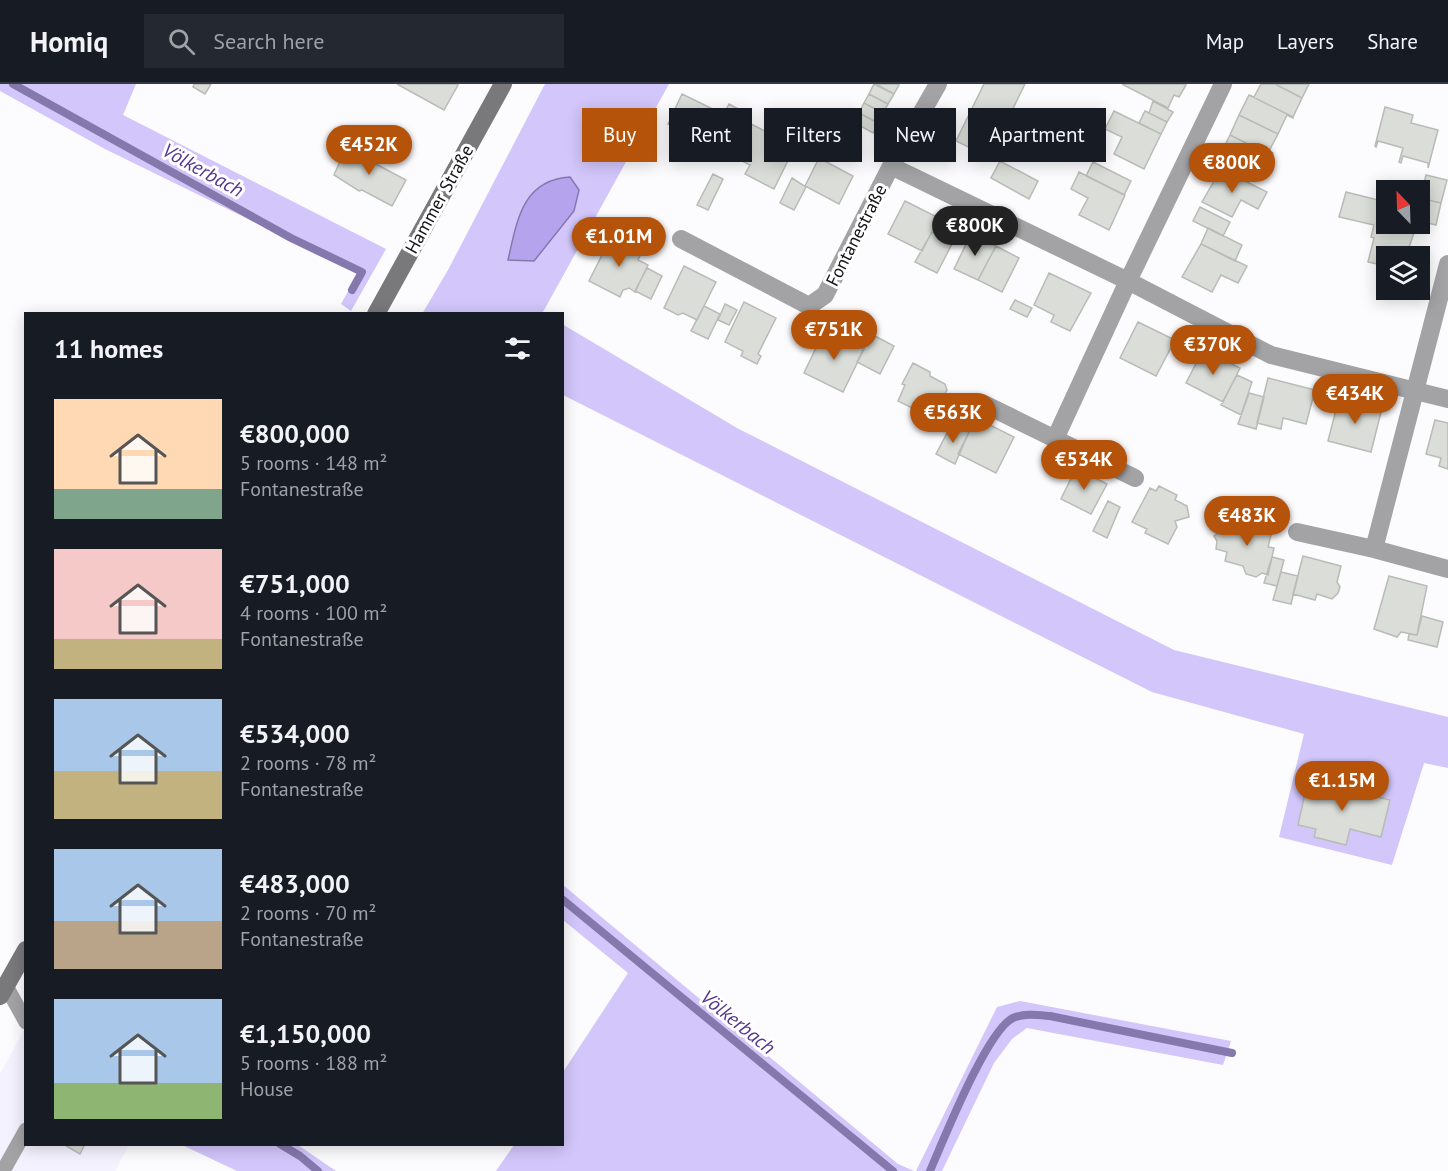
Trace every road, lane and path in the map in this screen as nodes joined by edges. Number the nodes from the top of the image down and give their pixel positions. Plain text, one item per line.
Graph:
1 (503, 84) edge
2 (938, 84) edge
3 (1222, 84) edge
4 (891, 166) junction
5 (681, 239) dead end
6 (1448, 264) edge
7 (1128, 281) junction
8 (377, 312) edge
9 (1416, 392) junction
10 (1448, 399) edge
11 (982, 403) dead end
12 (1055, 439) junction
13 (1135, 478) dead end
14 (1298, 532) dead end
15 (1374, 549) junction
16 (1448, 569) edge
17 (24, 954) edge
18 (3, 991) edge
19 (24, 1019) edge
20 (24, 1134) edge
21 (3, 1171) edge

1 - 8 main road, Hammer Straße
2 - 4 street
3 - 7 street
4 - 5 street, Fontanestraße
4 - 7 street, Fontanestraße
6 - 9 street
7 - 9 street, Fontanestraße
7 - 12 street
9 - 10 street, Fontanestraße
9 - 15 street
11 - 12 street
12 - 13 street
14 - 15 street
15 - 16 street
17 - 18 main road
18 - 19 lane
20 - 21 lane

